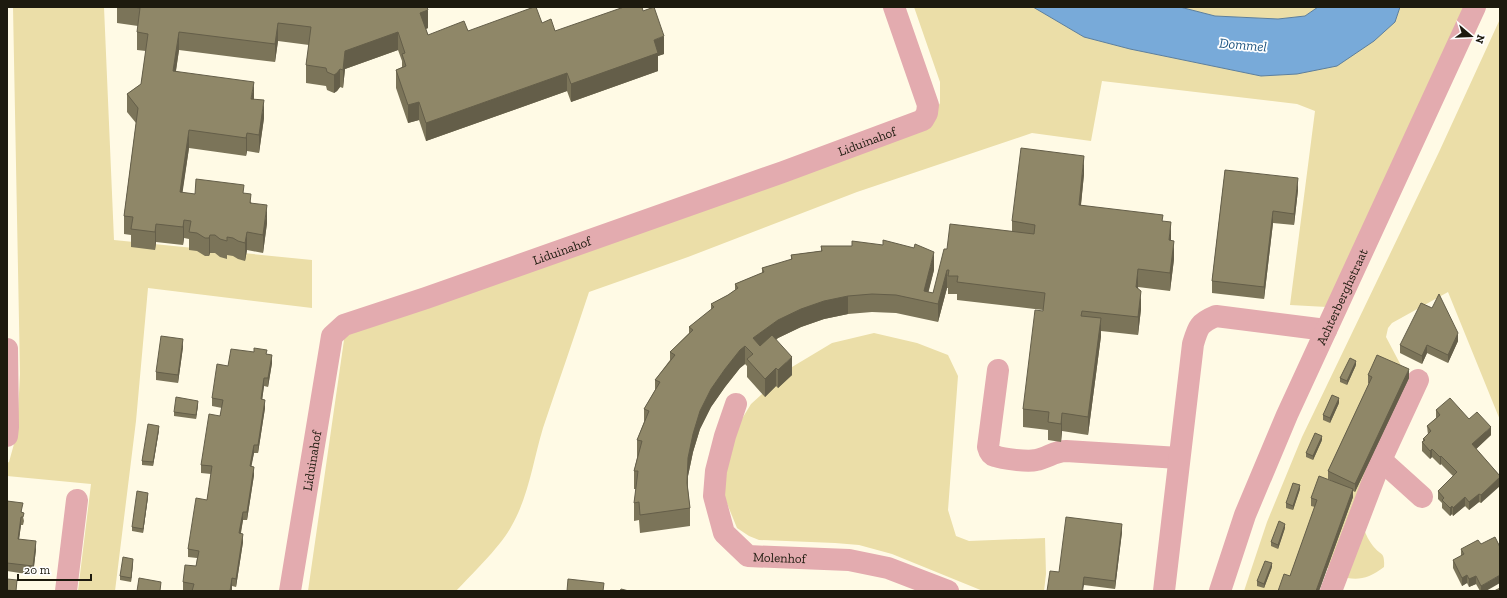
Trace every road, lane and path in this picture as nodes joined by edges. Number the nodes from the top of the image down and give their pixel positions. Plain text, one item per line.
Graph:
1 (894, 7) edge
2 (1475, 7) edge
3 (1326, 330) junction
4 (7, 350) edge
5 (998, 370) dead end
6 (1418, 380) dead end
7 (736, 404) dead end
8 (7, 436) edge
9 (1180, 458) junction
10 (1381, 460) junction
11 (1422, 497) dead end
12 (77, 500) dead end
13 (66, 591) edge
14 (290, 591) edge
15 (948, 591) edge
16 (1164, 591) edge
17 (1220, 591) edge
18 (1331, 591) edge

1 - 14 street, Liduinahof
2 - 3 street, Achterberghstraat
3 - 9 street
3 - 17 street, Achterberghstraat
4 - 8 street
5 - 9 street
6 - 10 street
7 - 15 street, Molenhof
9 - 16 street
10 - 11 street
10 - 18 street
12 - 13 street

